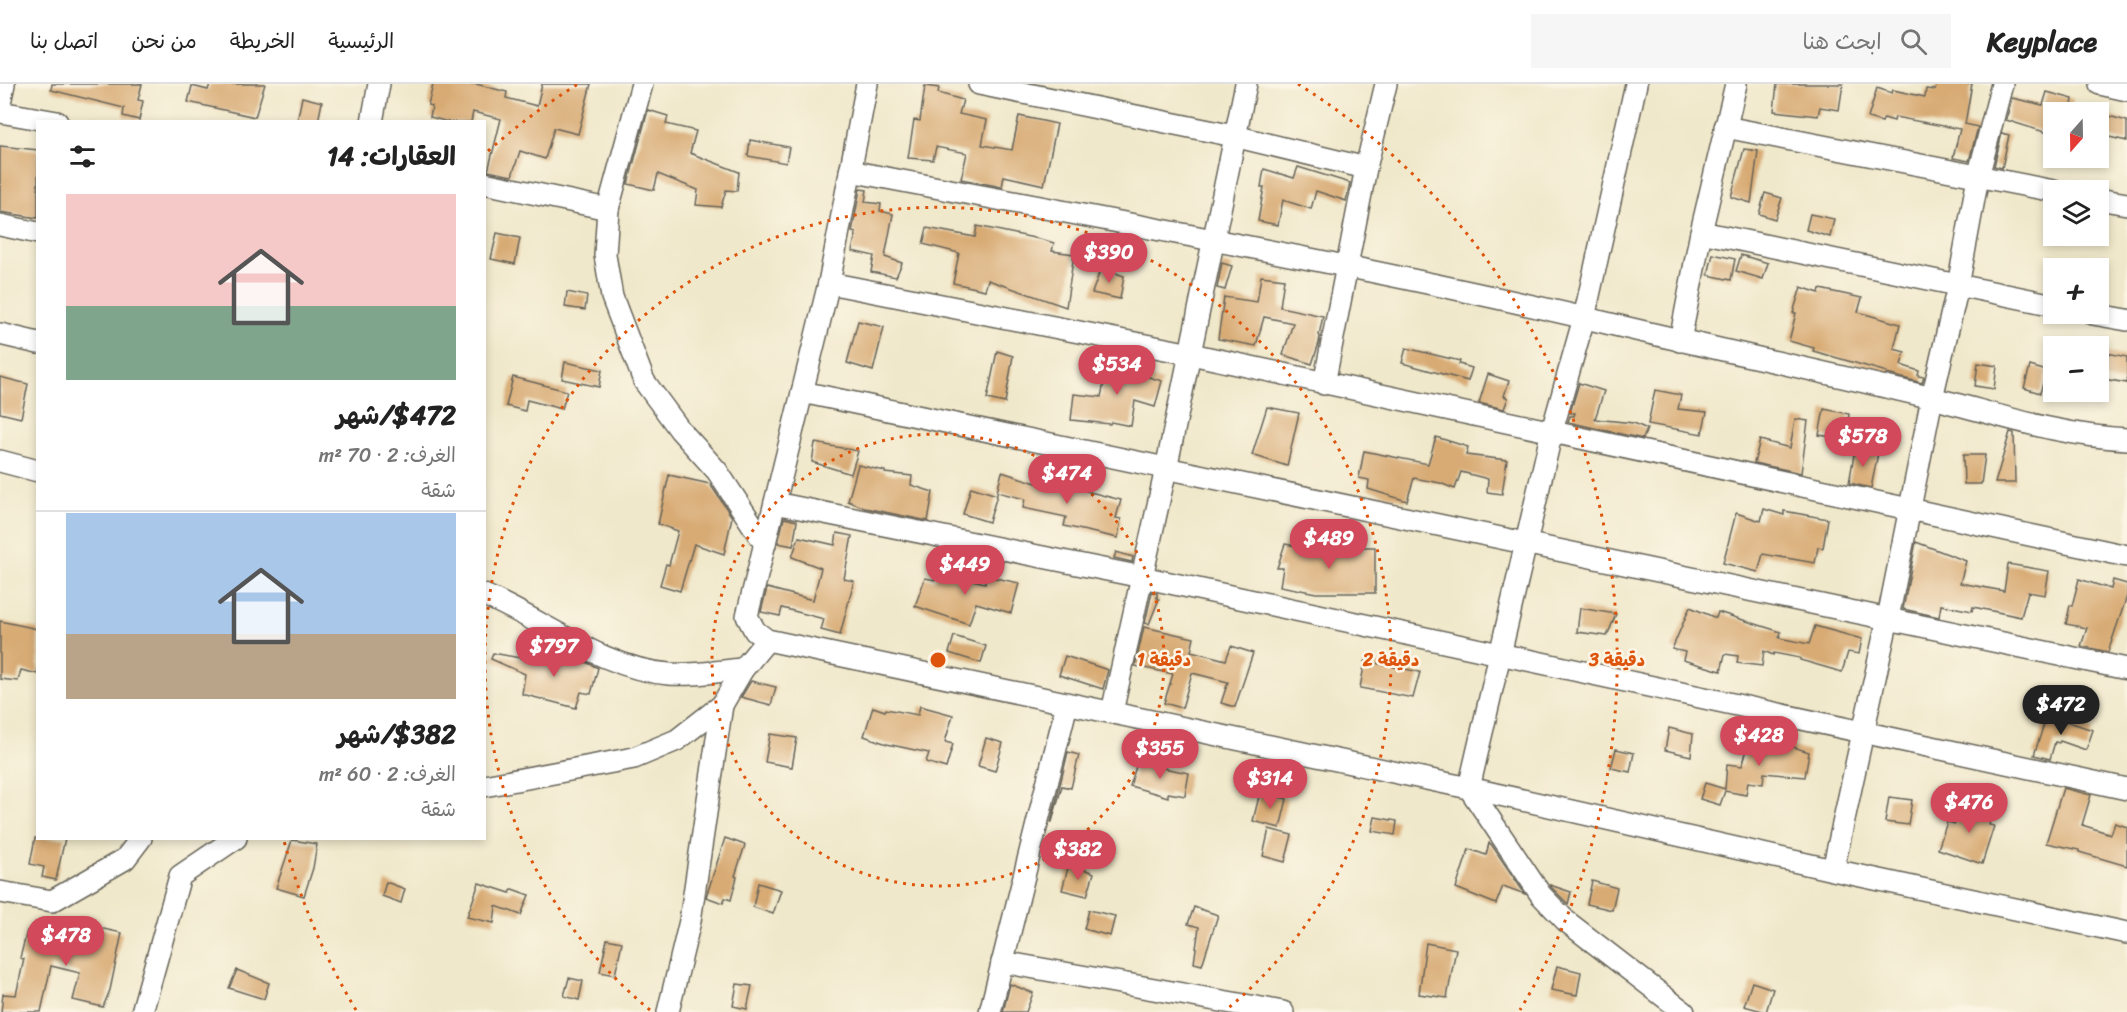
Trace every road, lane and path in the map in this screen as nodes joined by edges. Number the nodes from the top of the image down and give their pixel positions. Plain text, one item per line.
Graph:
1 (4, 84) edge
2 (380, 84) edge
3 (642, 84) edge
4 (867, 84) edge
5 (979, 84) edge
6 (1246, 84) edge
7 (1386, 84) edge
8 (1636, 84) edge
9 (1736, 84) edge
10 (2002, 84) edge
11 (2100, 84) edge
12 (2127, 90) edge
13 (0, 103) edge
14 (0, 112) edge
15 (46, 120) edge
16 (372, 120) edge
17 (1725, 127) junction
18 (1234, 136) junction
19 (1366, 168) junction
20 (850, 171) junction
21 (1978, 177) junction
22 (486, 183) edge
23 (2043, 189) edge
24 (2109, 201) edge
25 (2127, 204) edge
26 (608, 208) junction
27 (0, 225) edge
28 (1701, 232) junction
29 (36, 233) edge
30 (1212, 241) junction
31 (1347, 266) junction
32 (829, 283) junction
33 (1958, 286) junction
34 (2043, 303) edge
35 (2109, 317) edge
36 (1584, 318) junction
37 (2127, 320) edge
38 (0, 334) edge
39 (1680, 340) junction
40 (36, 343) edge
41 (1191, 354) junction
42 (1324, 384) junction
43 (802, 392) junction
44 (1932, 398) junction
45 (1552, 431) junction
46 (2127, 439) edge
47 (0, 461) edge
48 (1166, 469) junction
49 (36, 470) edge
50 (775, 503) junction
51 (1911, 510) junction
52 (765, 544) junction
53 (1525, 544) junction
54 (2127, 556) edge
55 (1142, 577) junction
56 (486, 597) edge
57 (1888, 618) junction
58 (767, 640) junction
59 (1499, 654) junction
60 (743, 669) junction
61 (2127, 669) edge
62 (1067, 704) junction
63 (722, 705) junction
64 (1112, 712) junction
65 (1865, 731) junction
66 (486, 786) edge
67 (1469, 788) junction
68 (2127, 789) edge
69 (139, 840) edge
70 (233, 840) edge
71 (1833, 870) junction
72 (0, 892) edge
73 (2127, 933) edge
74 (1002, 962) junction
75 (142, 1012) edge
76 (668, 1012) edge
77 (990, 1012) edge
78 (1284, 1012) edge
79 (1683, 1012) edge

1 - 13 street
2 - 16 street
3 - 26 street
4 - 20 street
5 - 18 street
6 - 18 street
7 - 19 street
8 - 36 street
9 - 17 street
10 - 21 street
11 - 12 street
14 - 15 street
17 - 21 street
17 - 28 street
18 - 19 street
18 - 30 street
19 - 31 street
20 - 30 street
20 - 32 street
21 - 23 street
21 - 33 street
22 - 26 street
24 - 25 street
26 - 52 street
27 - 29 street
28 - 33 street
28 - 39 street
30 - 31 street
30 - 41 street
31 - 36 street
31 - 42 street
32 - 41 street
32 - 43 street
33 - 34 street
33 - 44 street
35 - 37 street
36 - 39 street
36 - 45 street
38 - 40 street
39 - 44 street
41 - 42 street
41 - 48 street
42 - 45 street
43 - 48 street
43 - 50 street
44 - 46 street
44 - 51 street
45 - 51 street
45 - 53 street
47 - 49 street
48 - 53 street
48 - 55 street
50 - 52 street
50 - 55 street
51 - 54 street
51 - 57 street
52 - 58 street
53 - 57 street
53 - 59 street
55 - 59 street
55 - 64 street
56 - 60 street
57 - 61 street
57 - 65 street
58 - 60 street
58 - 62 street
59 - 65 street
59 - 67 street
60 - 63 street
62 - 64 street
62 - 74 street
63 - 66 street
63 - 76 street
64 - 67 street
65 - 68 street
65 - 71 street
67 - 71 street
67 - 79 street
69 - 72 street
70 - 75 street
71 - 73 street
74 - 77 street
74 - 78 street

